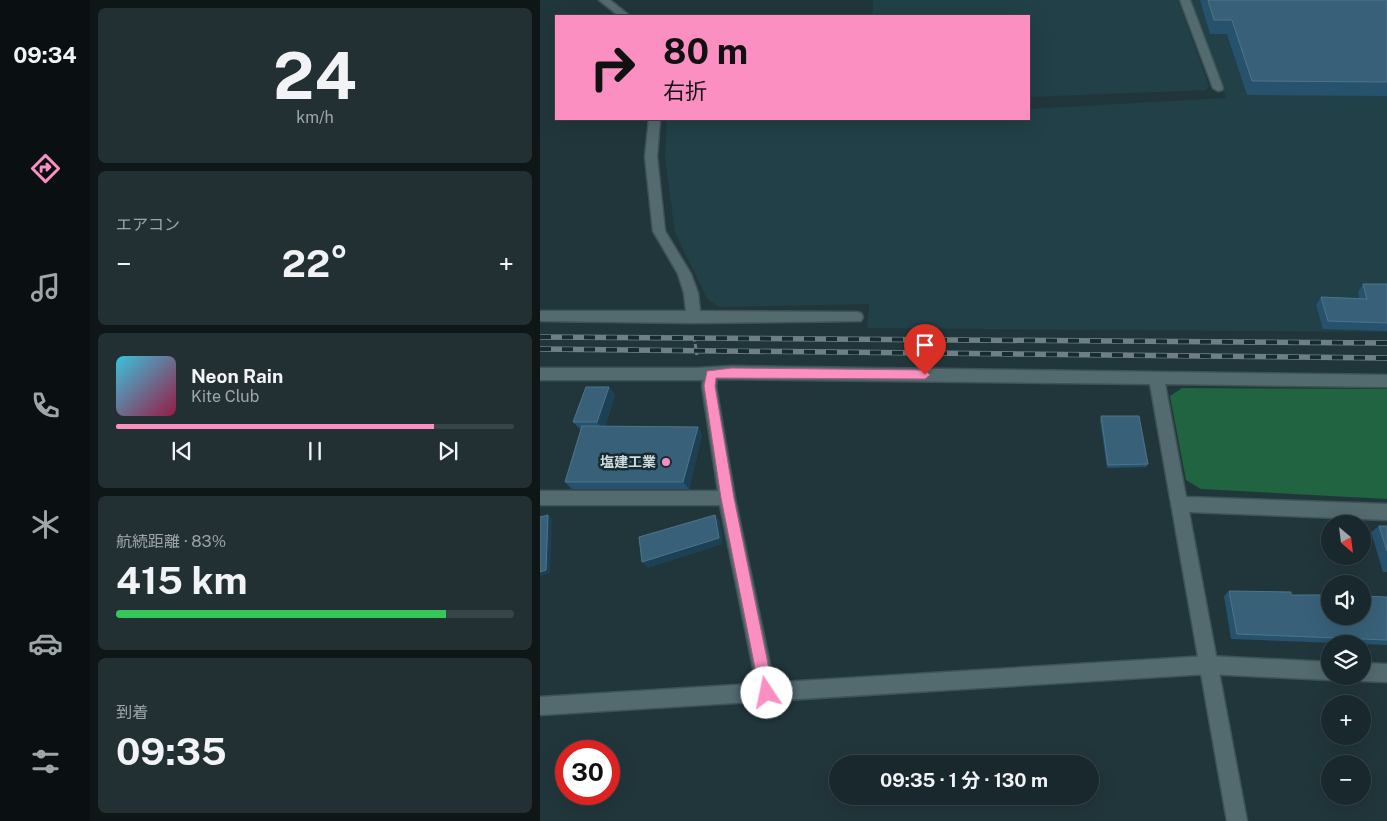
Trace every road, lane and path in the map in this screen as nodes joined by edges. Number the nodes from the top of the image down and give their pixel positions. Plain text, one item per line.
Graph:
1 (604, 0) edge
2 (1186, 0) edge
3 (624, 15) edge
4 (1218, 88) dead end
5 (654, 120) edge
6 (540, 316) edge
7 (856, 316) dead end
8 (694, 318) junction
9 (694, 333) dead end
10 (698, 358) dead end
11 (540, 374) edge
12 (711, 374) junction
13 (1156, 377) junction
14 (1387, 381) edge
15 (540, 498) edge
16 (727, 498) junction
17 (1180, 504) junction
18 (1387, 512) edge
19 (1208, 665) junction
20 (1321, 671) edge
21 (1371, 672) edge
22 (1387, 673) edge
23 (767, 693) junction
24 (540, 706) edge
25 (1237, 821) edge

1 - 3 street
2 - 4 street
5 - 8 street
6 - 8 street
7 - 8 street
9 - 10 path
11 - 12 street
12 - 13 street
12 - 16 street
13 - 14 street
13 - 17 street
15 - 16 street
16 - 23 street
17 - 18 street
17 - 19 street
19 - 20 street
19 - 23 street
19 - 25 street
21 - 22 street
23 - 24 street

